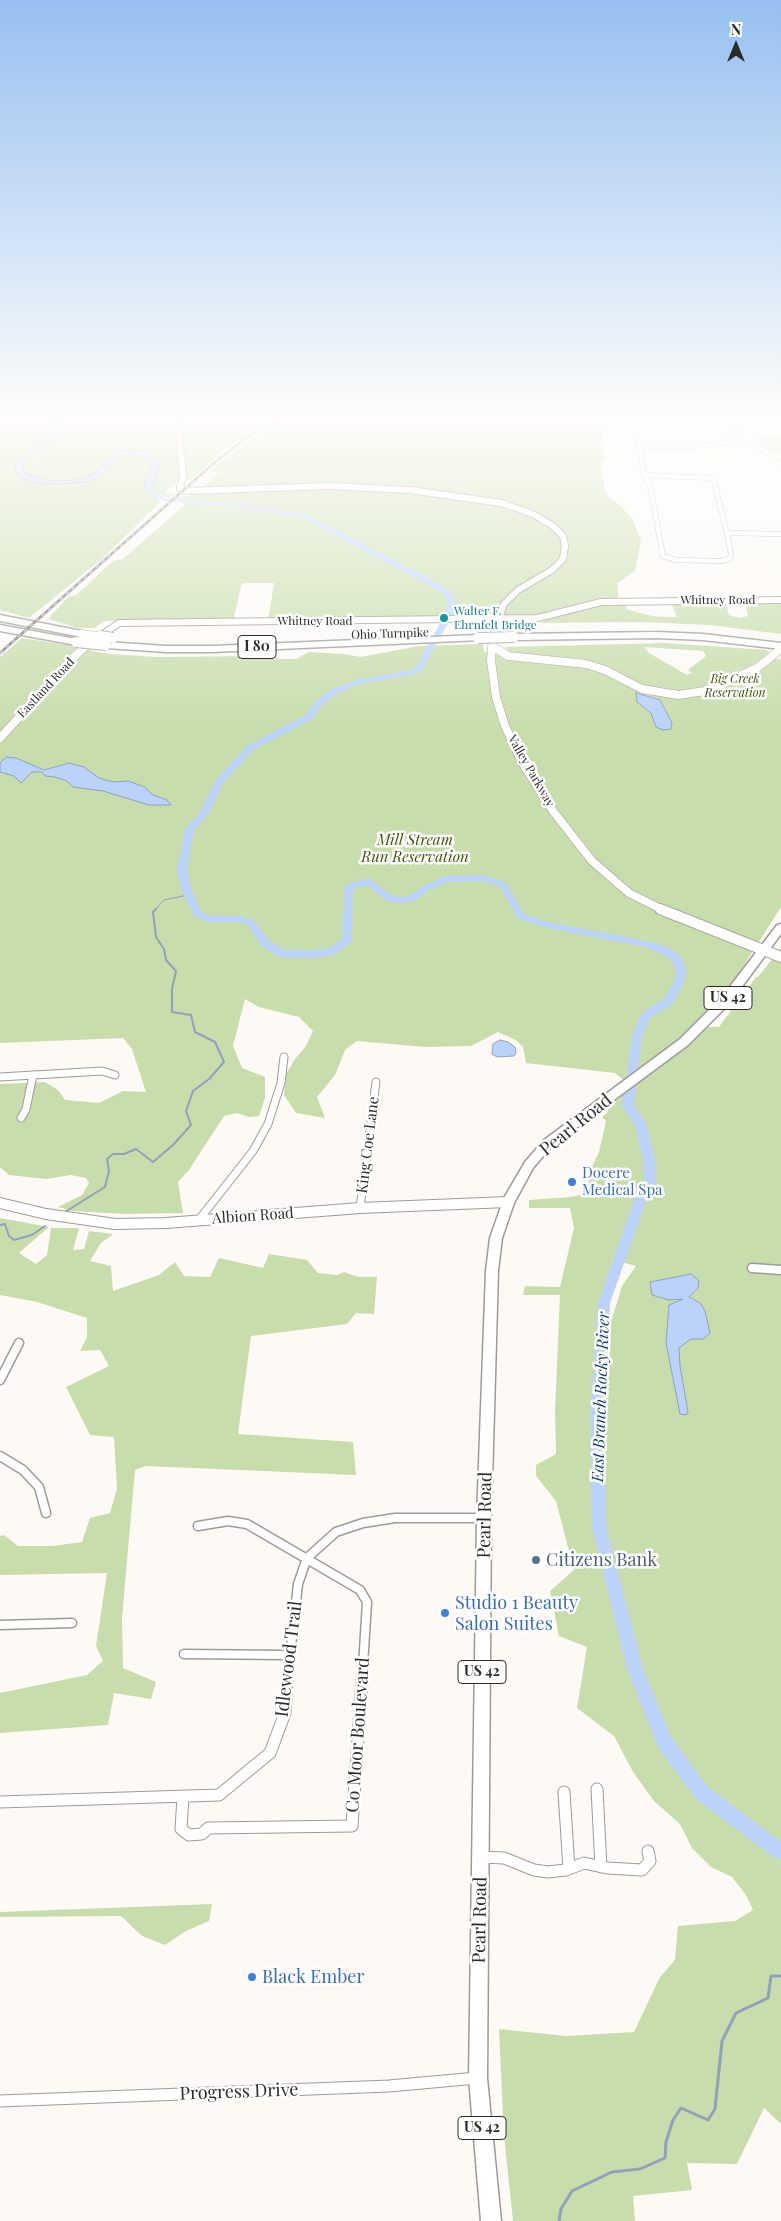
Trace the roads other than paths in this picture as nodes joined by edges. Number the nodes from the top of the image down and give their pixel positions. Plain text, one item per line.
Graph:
1 (548, 524) edge
2 (657, 524) edge
3 (725, 524) edge
4 (727, 533) junction
5 (781, 534) edge
6 (781, 600) edge
7 (0, 618) edge
8 (497, 618) junction
9 (0, 628) edge
10 (514, 633) junction
11 (458, 635) junction
12 (781, 639) edge
13 (93, 640) joint
14 (492, 646) junction
15 (779, 650) edge
16 (508, 656) junction
17 (491, 658) junction
18 (0, 738) edge
19 (781, 927) edge
20 (763, 950) junction
21 (781, 957) edge
22 (284, 1057) dead end
23 (115, 1075) dead end
24 (33, 1076) junction
25 (0, 1077) edge
26 (376, 1082) dead end
27 (21, 1118) dead end
28 (508, 1202) junction
29 (0, 1203) edge
30 (360, 1208) junction
31 (198, 1221) junction
32 (752, 1268) dead end
33 (781, 1270) edge
34 (19, 1343) dead end
35 (0, 1380) edge
36 (0, 1456) edge
37 (46, 1513) dead end
38 (484, 1518) junction
39 (198, 1526) dead end
40 (307, 1558) junction
41 (72, 1623) dead end
42 (0, 1625) edge
43 (184, 1654) dead end
44 (289, 1655) junction
45 (597, 1789) dead end
46 (564, 1792) dead end
47 (183, 1797) junction
48 (0, 1802) edge
49 (648, 1851) dead end
50 (481, 1857) junction
51 (601, 1867) junction
52 (568, 1869) junction
53 (478, 2078) junction
54 (0, 2101) edge
55 (491, 2221) edge

1 - 8 street, Valley Parkway
2 - 4 street
3 - 4 street
4 - 5 street
6 - 8 street, Whitney Road
7 - 11 highway, Ohio Turnpike / I 80, bridge
8 - 13 street, Whitney Road
8 - 14 street, Valley Parkway
9 - 11 highway, Ohio Turnpike / I 80, bridge
10 - 11 highway, Ohio Turnpike / I 80, bridge
10 - 12 highway, Ohio Turnpike / I 80
10 - 15 highway, Ohio Turnpike / I 80
13 - 18 street, Eastland Road
14 - 16 street
14 - 17 street, Valley Parkway
15 - 16 street
16 - 17 street
17 - 20 street, Valley Parkway
19 - 20 main road, Pearl Road / US 42
20 - 21 street, Valley Parkway
20 - 28 main road, Pearl Road / US 42
22 - 31 street
23 - 24 street
24 - 25 street
24 - 27 street
26 - 30 street, King Coe Lane
28 - 30 street, Albion Road
28 - 38 main road, Pearl Road / US 42
29 - 31 street, Albion Road
30 - 31 street, Albion Road
32 - 33 street
34 - 35 street
36 - 37 street
38 - 40 street, Idlewood Trail
38 - 50 main road, Pearl Road / US 42
39 - 40 street
40 - 44 street, Idlewood Trail
40 - 47 street, Co Moor Boulevard
41 - 42 street
43 - 44 street
44 - 47 street, Idlewood Trail
45 - 51 street
46 - 52 street
47 - 48 street, Idlewood Trail
49 - 51 street
50 - 52 street
50 - 53 main road, Pearl Road / US 42
51 - 52 street
53 - 54 street, Progress Drive
53 - 55 main road, Pearl Road / US 42

